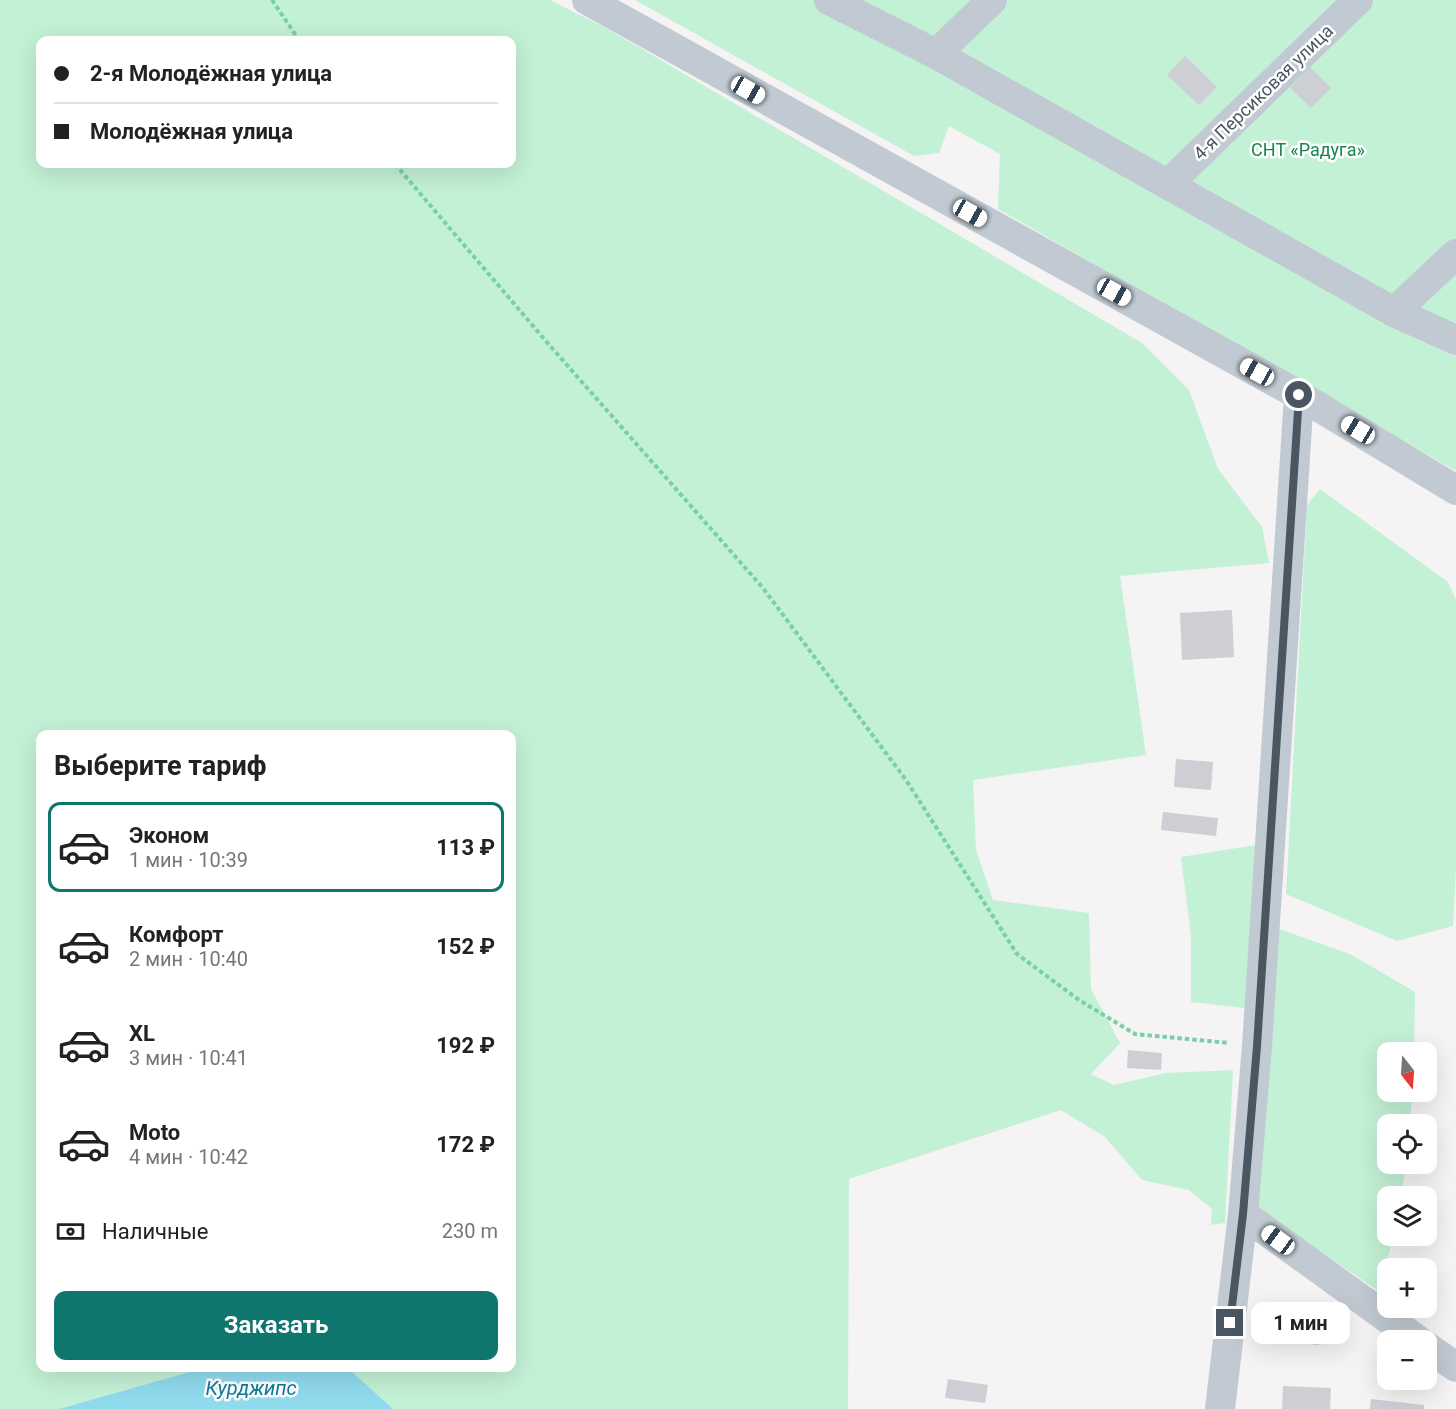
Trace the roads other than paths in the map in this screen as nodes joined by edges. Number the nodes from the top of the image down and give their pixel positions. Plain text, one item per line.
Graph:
1 (587, 0) edge
2 (829, 0) edge
3 (992, 0) edge
4 (1358, 0) edge
5 (936, 54) junction
6 (1168, 184) junction
7 (1456, 255) edge
8 (1394, 312) junction
9 (1456, 340) edge
10 (1299, 395) junction
11 (1456, 489) edge
12 (1243, 1214) junction
13 (1404, 1330) edge
14 (1437, 1354) edge
15 (1456, 1368) edge
16 (1220, 1409) edge

1 - 10 street
2 - 5 street
3 - 5 street
4 - 6 street, 4-я Персиковая улица
5 - 6 street
6 - 8 street
7 - 8 street
8 - 9 street
10 - 11 street
10 - 12 street
12 - 13 street
12 - 16 street
14 - 15 street

